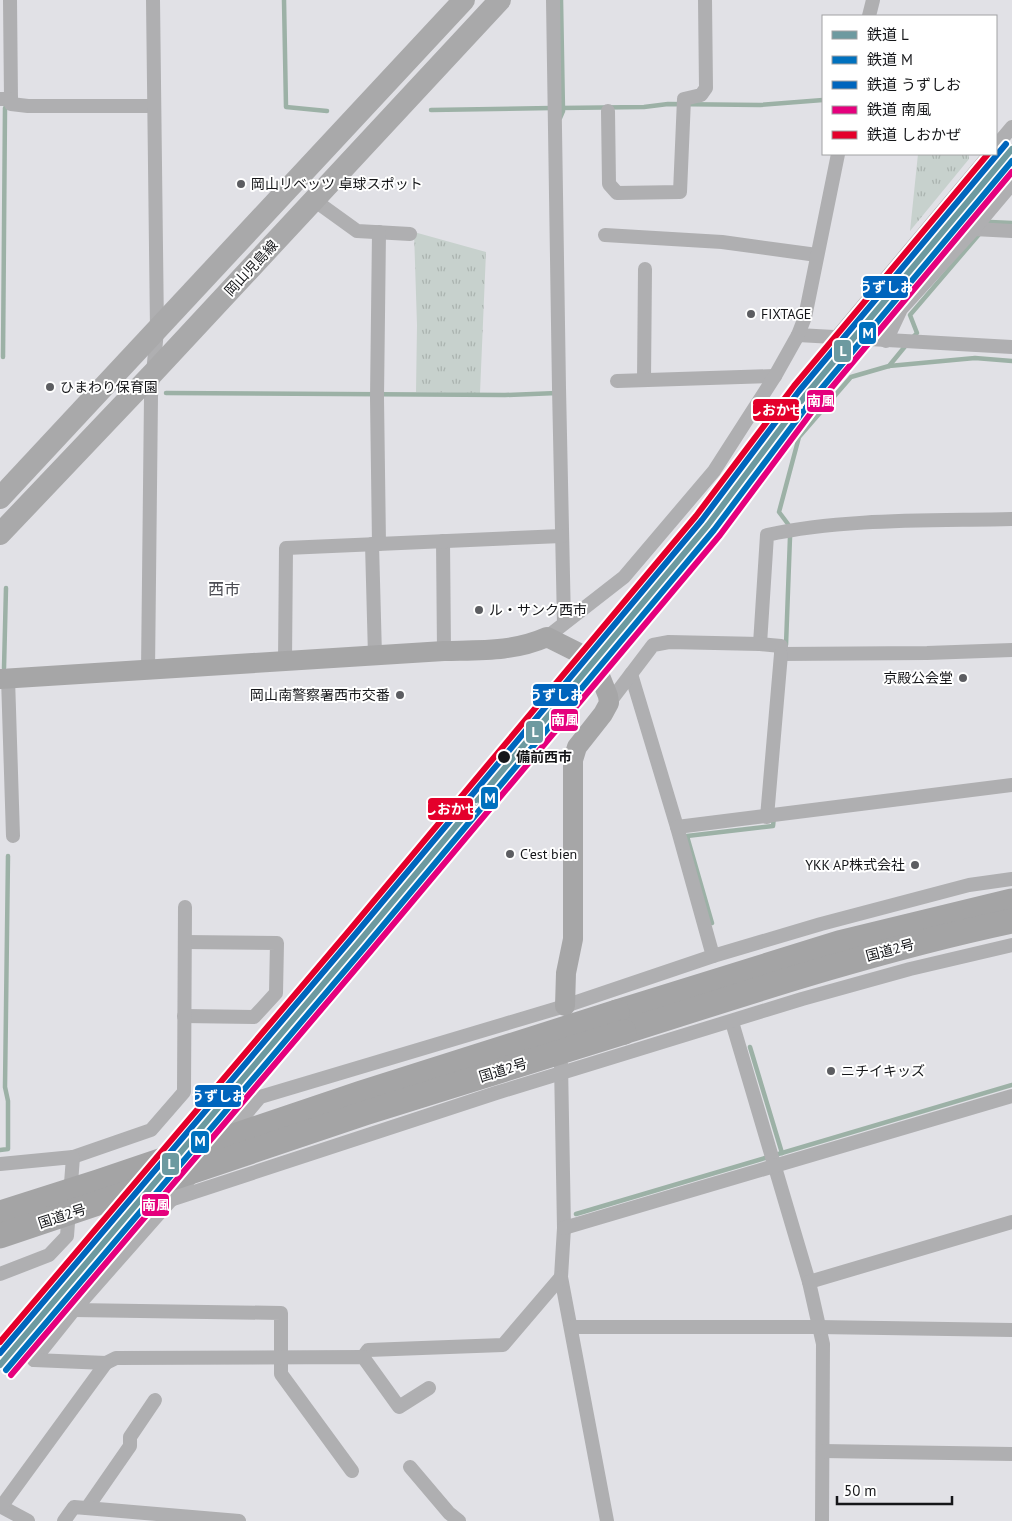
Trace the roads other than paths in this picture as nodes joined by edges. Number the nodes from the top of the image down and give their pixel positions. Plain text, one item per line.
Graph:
1 (10, 0) edge
2 (153, 0) edge
3 (464, 0) edge
4 (500, 0) edge
5 (554, 0) edge
6 (705, 0) edge
7 (873, 0) edge
8 (869, 15) edge
9 (5, 99) edge
10 (153, 106) junction
11 (608, 112) dead end
12 (1012, 127) edge
13 (997, 145) edge
14 (838, 155) edge
15 (989, 155) edge
16 (1012, 184) edge
17 (314, 200) junction
18 (980, 229) junction
19 (1012, 231) edge
20 (378, 232) junction
21 (410, 234) dead end
22 (605, 235) dead end
23 (818, 255) junction
24 (645, 269) dead end
25 (156, 330) junction
26 (798, 335) junction
27 (836, 338) junction
28 (886, 341) junction
29 (1012, 347) edge
30 (154, 372) junction
31 (775, 376) junction
32 (644, 380) junction
33 (617, 381) dead end
34 (0, 498) edge
35 (1012, 519) edge
36 (0, 534) edge
37 (562, 536) junction
38 (442, 541) junction
39 (376, 544) junction
40 (564, 623) junction
41 (547, 637) junction
42 (760, 644) junction
43 (1012, 650) edge
44 (444, 651) junction
45 (784, 654) junction
46 (374, 656) junction
47 (285, 661) junction
48 (148, 671) junction
49 (630, 674) junction
50 (4, 678) edge
51 (609, 703) junction
52 (1012, 785) edge
53 (771, 816) junction
54 (6, 820) edge
55 (677, 827) junction
56 (13, 836) dead end
57 (1012, 879) edge
58 (1012, 886) edge
59 (1012, 901) edge
60 (185, 907) dead end
61 (1012, 921) edge
62 (1012, 930) edge
63 (953, 934) junction
64 (185, 942) junction
65 (1012, 945) edge
66 (713, 956) junction
67 (739, 974) junction
68 (565, 1006) junction
69 (184, 1016) junction
70 (620, 1022) junction
71 (732, 1022) junction
72 (561, 1073) junction
73 (1012, 1096) edge
74 (73, 1157) junction
75 (773, 1159) junction
76 (0, 1164) edge
77 (98, 1182) junction
78 (0, 1198) edge
79 (172, 1200) junction
80 (0, 1213) edge
81 (56, 1218) junction
82 (1012, 1222) edge
83 (564, 1228) junction
84 (0, 1236) edge
85 (0, 1249) edge
86 (0, 1274) edge
87 (561, 1277) junction
88 (809, 1282) junction
89 (74, 1310) junction
90 (571, 1327) junction
91 (819, 1327) junction
92 (1012, 1330) edge
93 (280, 1357) junction
94 (363, 1357) junction
95 (106, 1363) junction
96 (429, 1388) dead end
97 (155, 1400) dead end
98 (823, 1451) junction
99 (1012, 1454) edge
100 (410, 1467) dead end
101 (352, 1471) dead end
102 (1, 1506) edge
103 (87, 1508) junction
104 (28, 1521) edge
105 (64, 1521) edge
106 (239, 1521) edge
107 (460, 1521) edge
108 (607, 1521) edge
109 (822, 1521) edge

1 - 9 street
2 - 10 street
3 - 25 main road, 岡山児島線
4 - 17 main road, 岡山児島線
5 - 37 street
6 - 11 street
7 - 8 street
9 - 10 street
10 - 25 street
12 - 13 street
14 - 23 street
15 - 27 street
16 - 18 street
17 - 20 street
17 - 30 main road, 岡山児島線
18 - 19 street
18 - 28 street
20 - 21 street
20 - 39 street
22 - 23 street
23 - 26 street
24 - 32 street
25 - 30 street
25 - 34 main road, 岡山児島線
26 - 27 street
26 - 31 street
27 - 28 street
28 - 29 street
30 - 36 main road, 岡山児島線
30 - 48 street
31 - 32 street
31 - 40 street
32 - 33 street
35 - 42 street
37 - 38 street
37 - 40 street
38 - 39 street
38 - 44 street
39 - 46 street
39 - 47 street
40 - 41 street
41 - 44 street
41 - 51 street
42 - 45 street
42 - 49 street
43 - 45 street
44 - 46 street
45 - 53 street
46 - 47 street
47 - 48 street
48 - 50 street
49 - 51 street
49 - 55 street
50 - 54 street
51 - 68 street
52 - 53 street
53 - 55 street
54 - 56 street
55 - 66 street
57 - 66 street
58 - 67 highway
59 - 67 highway, 国道2号
60 - 64 street
61 - 63 highway, 国道2号
62 - 63 highway
63 - 70 highway, 国道2号
64 - 69 street
64 - 69 street
65 - 71 street
66 - 68 street
67 - 70 highway, 国道2号
68 - 72 street
68 - 79 street
69 - 74 street
70 - 77 highway, 国道2号, bridge
70 - 81 highway, 国道2号, bridge
71 - 72 street
71 - 75 street
72 - 79 street
72 - 83 street
73 - 75 street
74 - 76 street
74 - 86 street
75 - 83 street
75 - 88 street
77 - 78 highway, bridge
77 - 80 highway, 国道2号, bridge
79 - 89 street
81 - 84 highway, 国道2号, bridge
81 - 85 highway, bridge
82 - 88 street
83 - 87 street
87 - 90 street
87 - 94 street
88 - 91 street
89 - 93 street
89 - 95 street
90 - 91 street
90 - 108 street
91 - 92 street
91 - 98 street
93 - 94 street
93 - 95 street
93 - 101 street
94 - 96 street
95 - 102 street
97 - 103 street
98 - 99 street
98 - 109 street
100 - 107 street
102 - 104 street
103 - 105 street
103 - 106 street

